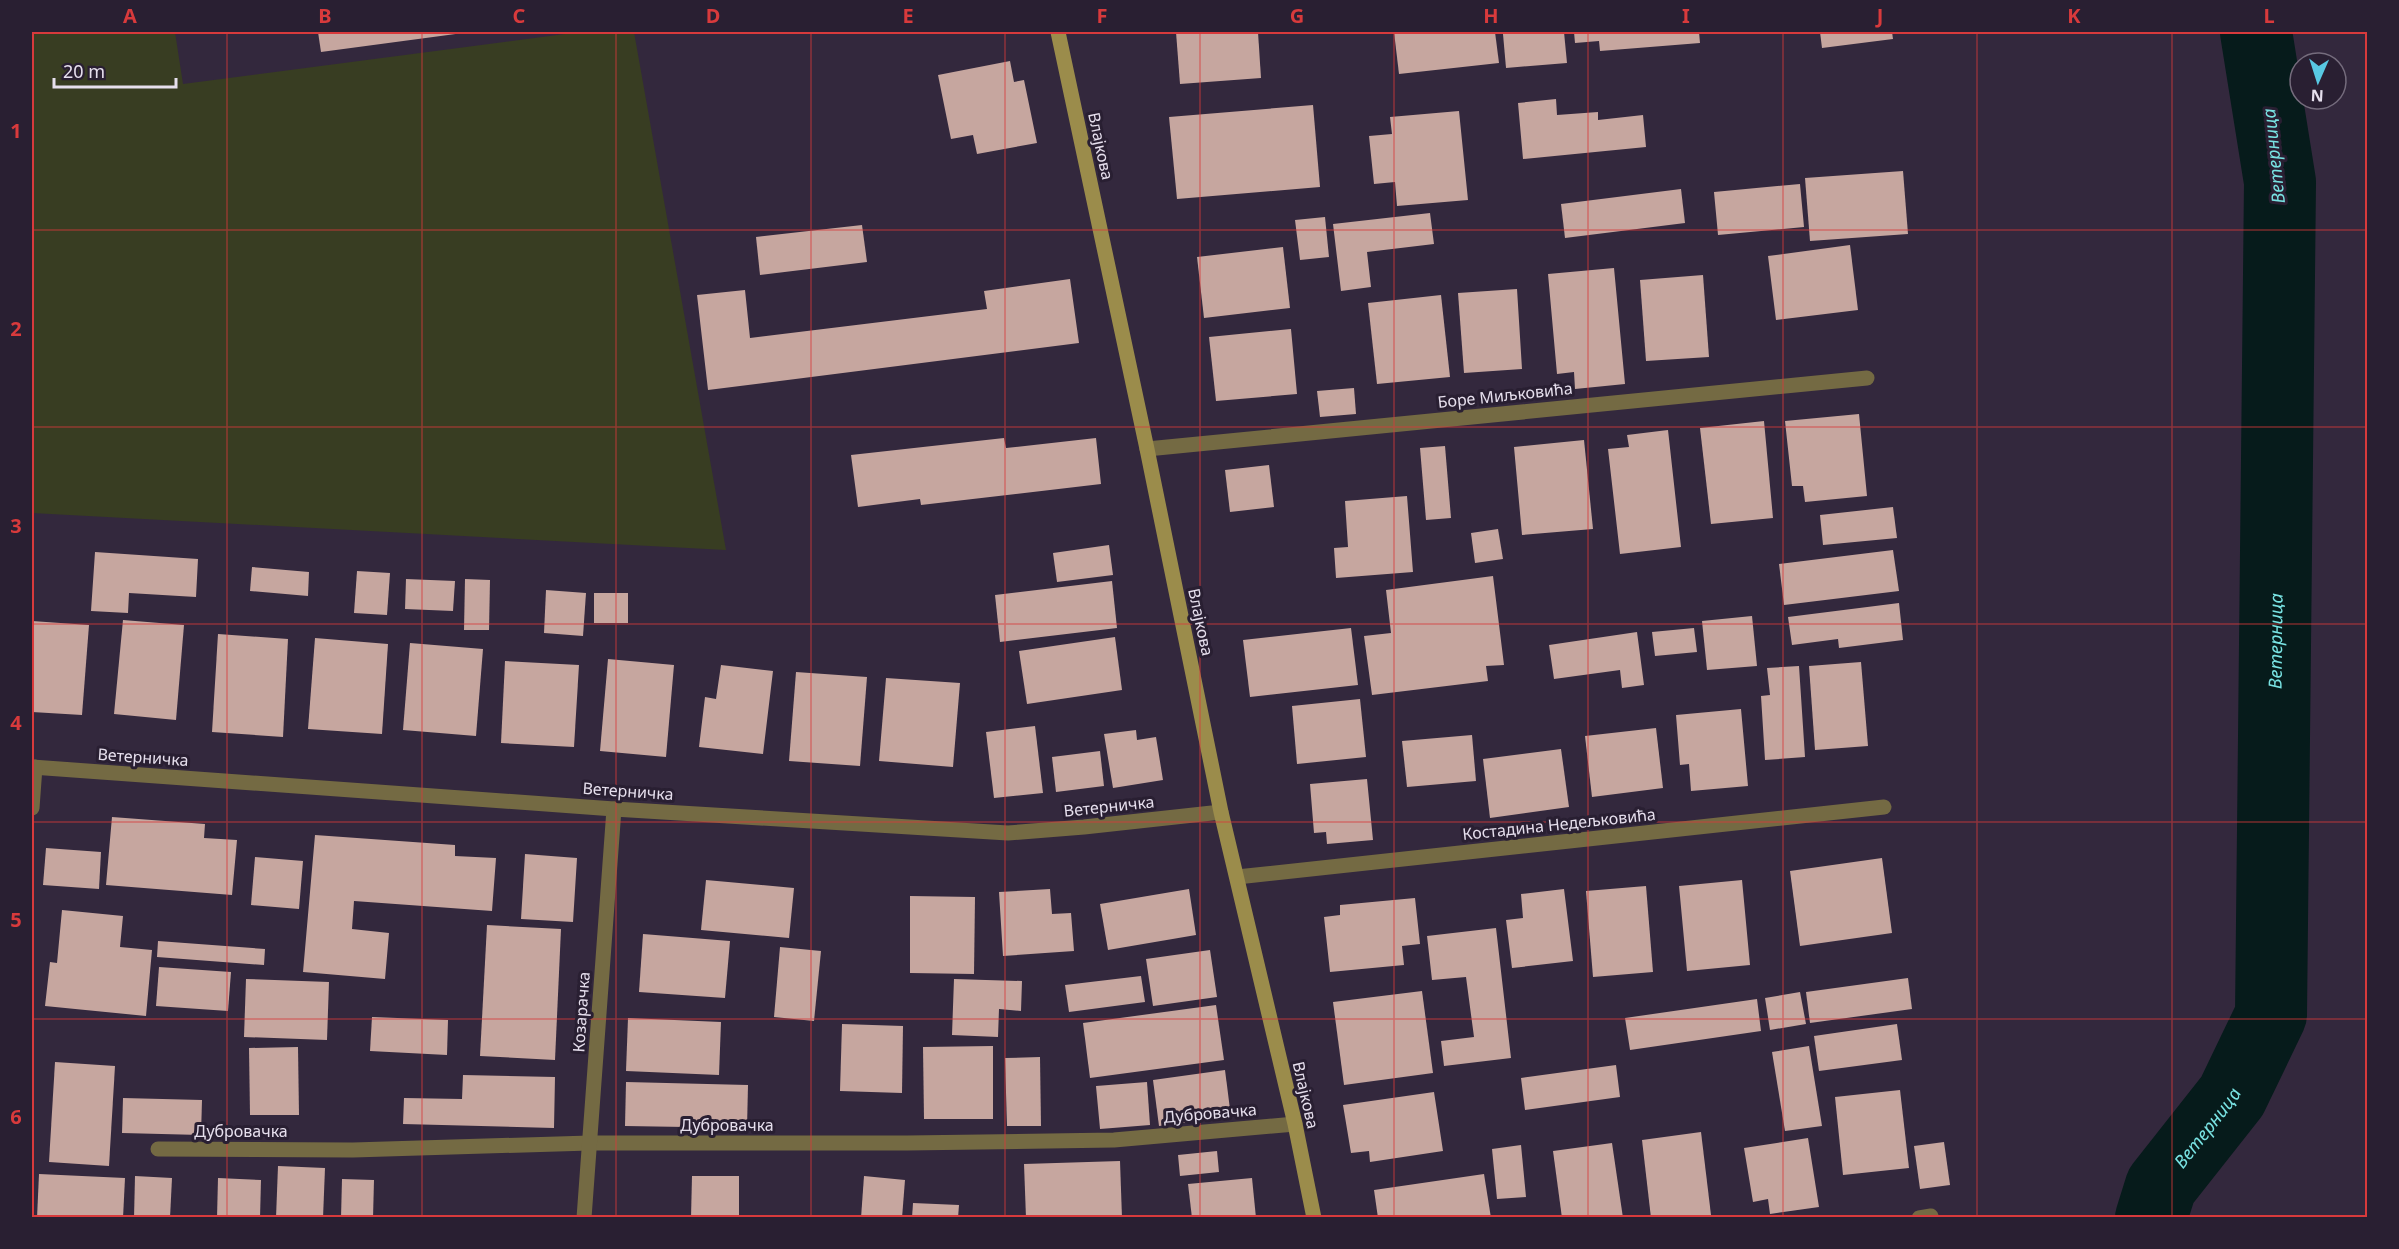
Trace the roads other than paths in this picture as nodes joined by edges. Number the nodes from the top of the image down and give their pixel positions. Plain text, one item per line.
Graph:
1 (1058, 32) edge
2 (1867, 378) dead end
3 (1147, 449) junction
4 (33, 767) edge
5 (1884, 807) dead end
6 (32, 808) edge
7 (614, 809) junction
8 (1221, 812) junction
9 (1237, 877) junction
10 (1295, 1124) junction
11 (590, 1143) junction
12 (158, 1149) dead end
13 (584, 1218) edge
14 (1314, 1218) edge

1 - 3 main road, Влајкова
2 - 3 street, Боре Миљковића
3 - 8 main road, Влајкова
4 - 6 street
4 - 7 street, Ветерничка
5 - 9 street, Костадина Недељковића
7 - 8 street, Ветерничка
7 - 11 street, Козарачка
8 - 9 main road, Влајкова
9 - 10 main road, Влајкова
10 - 11 street, Дубровачка
10 - 14 main road, Влајкова
11 - 12 street, Дубровачка
11 - 13 street, Козарачка

